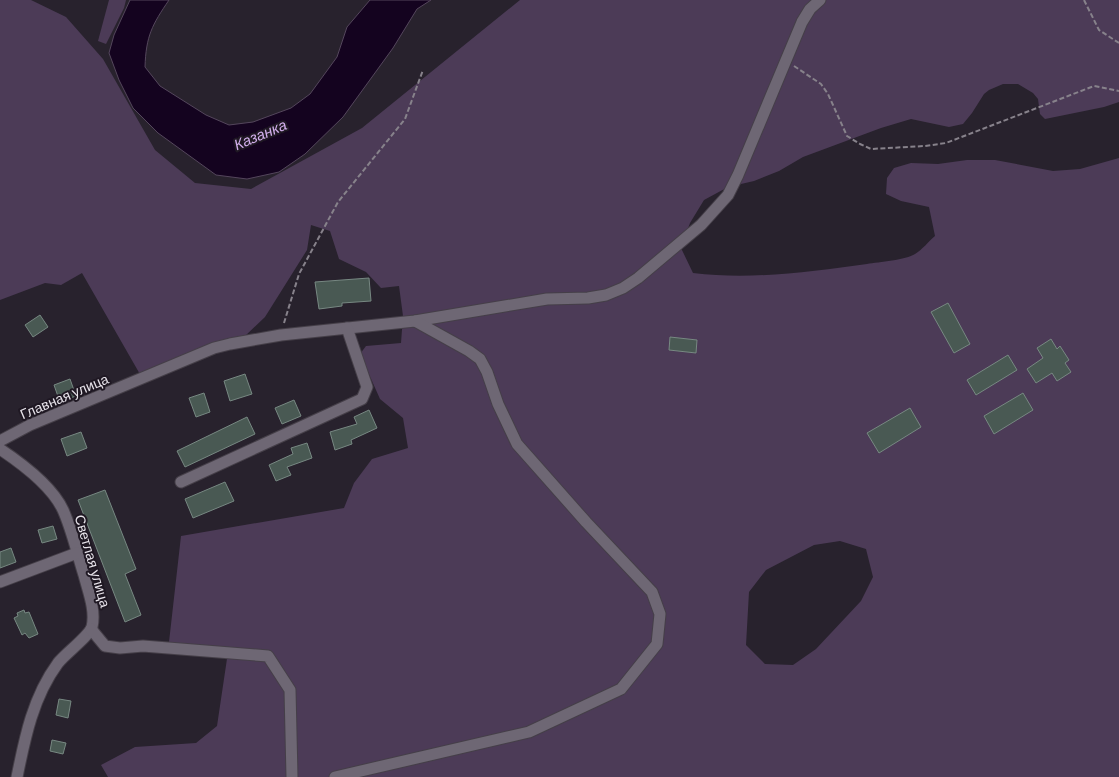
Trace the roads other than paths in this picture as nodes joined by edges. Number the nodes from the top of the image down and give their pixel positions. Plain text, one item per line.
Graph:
1 (820, 0) edge
2 (414, 321) junction
3 (347, 328) junction
4 (0, 441) edge
5 (0, 449) edge
6 (181, 482) dead end
7 (77, 553) junction
8 (0, 582) edge
9 (92, 629) junction
10 (17, 777) edge
11 (292, 777) edge
12 (335, 777) edge

1 - 2 street, Главная улица
2 - 3 street, Главная улица
2 - 12 street
3 - 4 street, Главная улица
3 - 6 street
5 - 7 street, Светлая улица
7 - 8 street
7 - 9 street, Светлая улица
9 - 10 street
9 - 11 street

